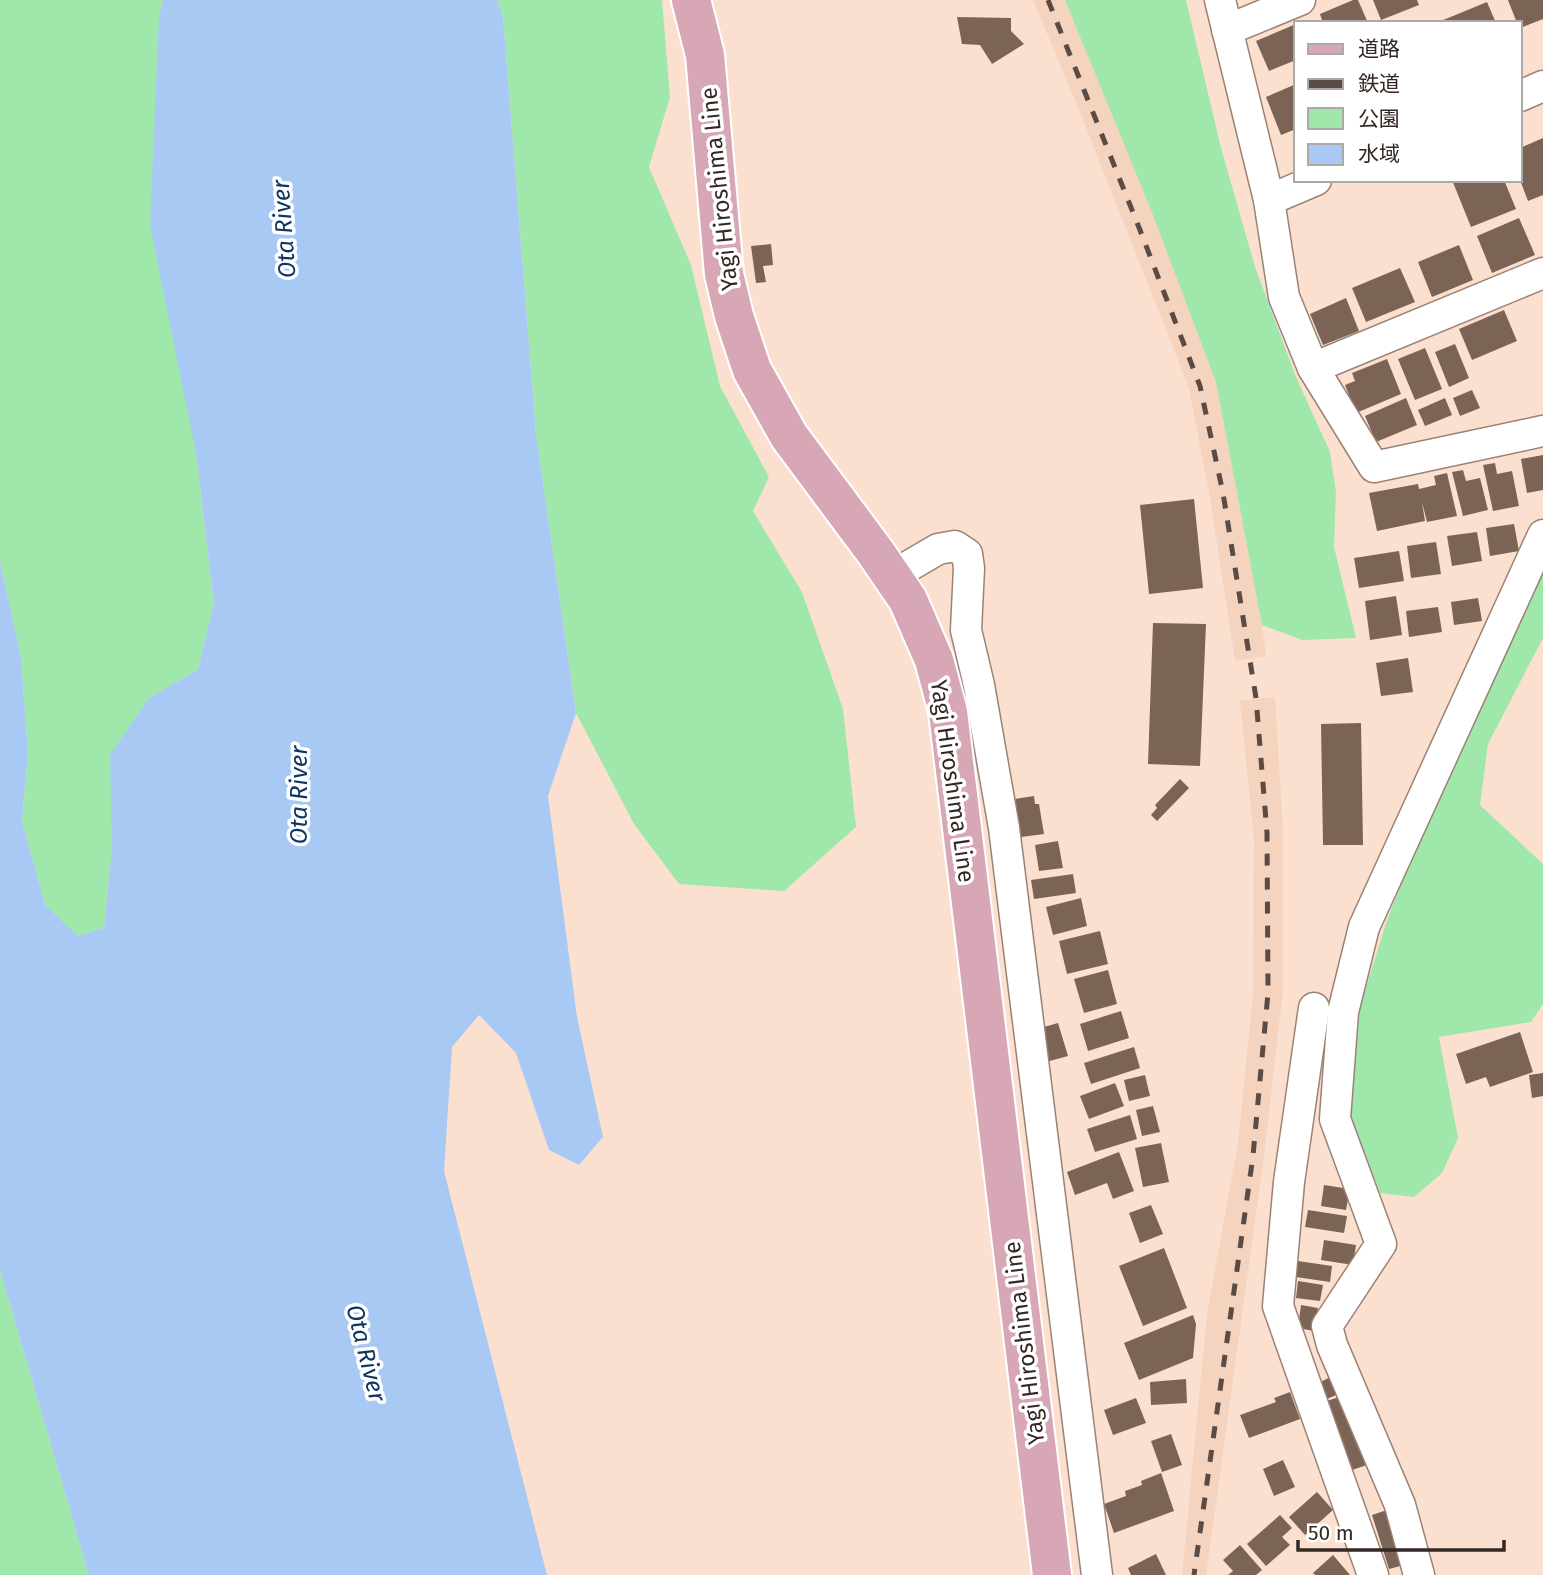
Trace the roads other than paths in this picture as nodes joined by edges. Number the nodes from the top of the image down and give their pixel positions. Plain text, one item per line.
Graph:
1 (691, 0) edge
2 (1220, 0) edge
3 (1300, 0) edge
4 (1227, 30) junction
5 (1543, 86) edge
6 (1522, 95) edge
7 (1311, 182) edge
8 (1269, 200) junction
9 (1543, 273) edge
10 (1313, 368) junction
11 (1543, 431) edge
12 (1543, 535) edge
13 (892, 576) junction
14 (1314, 1008) dead end
15 (1052, 1575) edge
16 (1097, 1575) edge
17 (1373, 1575) edge
18 (1419, 1575) edge

1 - 13 main road, Yagi Hiroshima Line
2 - 4 street
3 - 4 street
4 - 8 street
5 - 6 street
7 - 8 street
8 - 10 street
9 - 10 street
10 - 11 street
12 - 18 street
13 - 15 main road, Yagi Hiroshima Line
13 - 16 street
14 - 17 street

